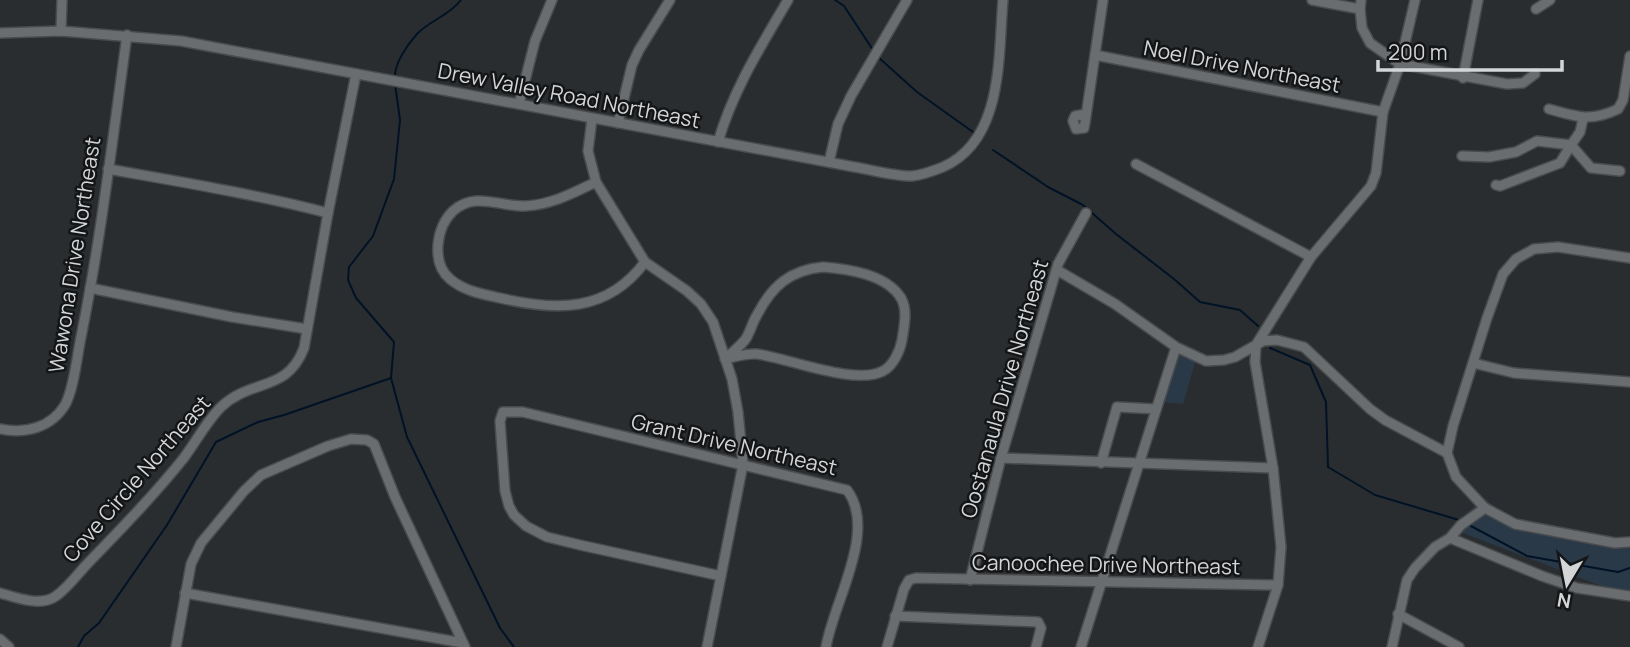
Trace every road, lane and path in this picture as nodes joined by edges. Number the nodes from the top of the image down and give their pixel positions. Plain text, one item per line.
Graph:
1 (62, 0) edge
2 (552, 0) edge
3 (670, 0) edge
4 (788, 0) edge
5 (907, 0) edge
6 (1003, 0) edge
7 (1103, 0) edge
8 (1312, 0) edge
9 (1415, 0) edge
10 (1478, 0) edge
11 (1550, 0) edge
12 (1361, 5) edge
13 (1536, 9) dead end
14 (61, 31) junction
15 (0, 33) edge
16 (127, 36) junction
17 (1095, 55) junction
18 (1630, 56) edge
19 (1400, 64) junction
20 (356, 74) junction
21 (1535, 74) dead end
22 (1463, 78) junction
23 (519, 104) junction
24 (1549, 109) dead end
25 (1383, 112) junction
26 (1086, 114) dead end
27 (592, 118) junction
28 (1583, 118) junction
29 (618, 123) junction
30 (718, 142) junction
31 (1571, 145) junction
32 (1462, 156) dead end
33 (829, 162) junction
34 (1136, 164) dead end
35 (108, 169) junction
36 (1620, 171) dead end
37 (596, 182) junction
38 (1496, 185) dead end
39 (328, 212) junction
40 (1086, 213) dead end
41 (1311, 257) junction
42 (1630, 258) edge
43 (645, 262) junction
44 (1057, 270) junction
45 (90, 288) junction
46 (307, 329) junction
47 (1256, 345) junction
48 (1176, 347) junction
49 (726, 359) junction
50 (1473, 363) junction
51 (1630, 382) edge
52 (1156, 409) junction
53 (0, 429) edge
54 (1447, 453) junction
55 (1001, 458) junction
56 (1101, 463) junction
57 (743, 464) junction
58 (1138, 464) junction
59 (1273, 468) junction
60 (1485, 508) junction
61 (1450, 538) junction
62 (1630, 542) edge
63 (721, 576) junction
64 (970, 580) junction
65 (1101, 583) junction
66 (1278, 585) junction
67 (0, 593) edge
68 (185, 593) junction
69 (1630, 596) edge
70 (1398, 614) junction
71 (895, 616) junction
72 (0, 639) edge
73 (464, 645) edge
74 (9, 647) edge
75 (176, 647) edge
76 (706, 647) edge
77 (826, 647) edge
78 (887, 647) edge
79 (1036, 647) edge
80 (1082, 647) edge
81 (1258, 647) edge
82 (1392, 647) edge
83 (1459, 647) edge

1 - 14 street
2 - 23 street
3 - 29 street
4 - 30 street
5 - 33 street
6 - 33 street, Drew Valley Road Northeast
7 - 17 street
8 - 12 street
9 - 19 street
10 - 22 street
11 - 13 street
12 - 19 street
14 - 15 street, Drew Valley Road Northeast
14 - 16 street, Drew Valley Road Northeast
16 - 20 street, Drew Valley Road Northeast
16 - 35 street, Wawona Drive Northeast
17 - 25 street, Noel Drive Northeast
17 - 26 street
18 - 28 street
19 - 22 street
19 - 25 street
20 - 23 street, Drew Valley Road Northeast
20 - 39 street, Cove Circle Northeast
21 - 22 street
23 - 27 street, Drew Valley Road Northeast
24 - 28 street
25 - 41 street
27 - 29 street, Drew Valley Road Northeast
27 - 37 street
28 - 31 street
29 - 30 street, Drew Valley Road Northeast
30 - 33 street, Drew Valley Road Northeast
31 - 32 street
31 - 36 street
31 - 38 street
34 - 41 street
35 - 39 street
35 - 45 street, Wawona Drive Northeast
37 - 43 street
37 - 43 street
39 - 46 street, Cove Circle Northeast
40 - 44 street, Oostanaula Drive Northeast
41 - 47 street
42 - 50 street
43 - 49 street
44 - 48 street
44 - 55 street, Oostanaula Drive Northeast
45 - 46 street
45 - 53 street, Wawona Drive Northeast
46 - 67 street, Cove Circle Northeast
47 - 48 street
47 - 54 street
47 - 59 street
48 - 52 street
49 - 49 street
49 - 57 street
50 - 51 street
50 - 54 street
52 - 56 street
52 - 58 street
54 - 60 street
55 - 56 street
55 - 64 street, Oostanaula Drive Northeast
56 - 58 street
57 - 63 street
57 - 63 street, Grant Drive Northeast
57 - 77 street, Grant Drive Northeast
58 - 59 street
58 - 65 street
59 - 66 street
60 - 61 street
60 - 62 street
61 - 69 street
61 - 70 street
63 - 76 street
64 - 65 street, Canoochee Drive Northeast
64 - 71 street, Canoochee Drive Northeast
65 - 66 street, Canoochee Drive Northeast
65 - 80 street
66 - 81 street
68 - 73 street
68 - 73 street
68 - 75 street
70 - 82 street
70 - 83 street
71 - 78 street
71 - 79 street
72 - 74 street

